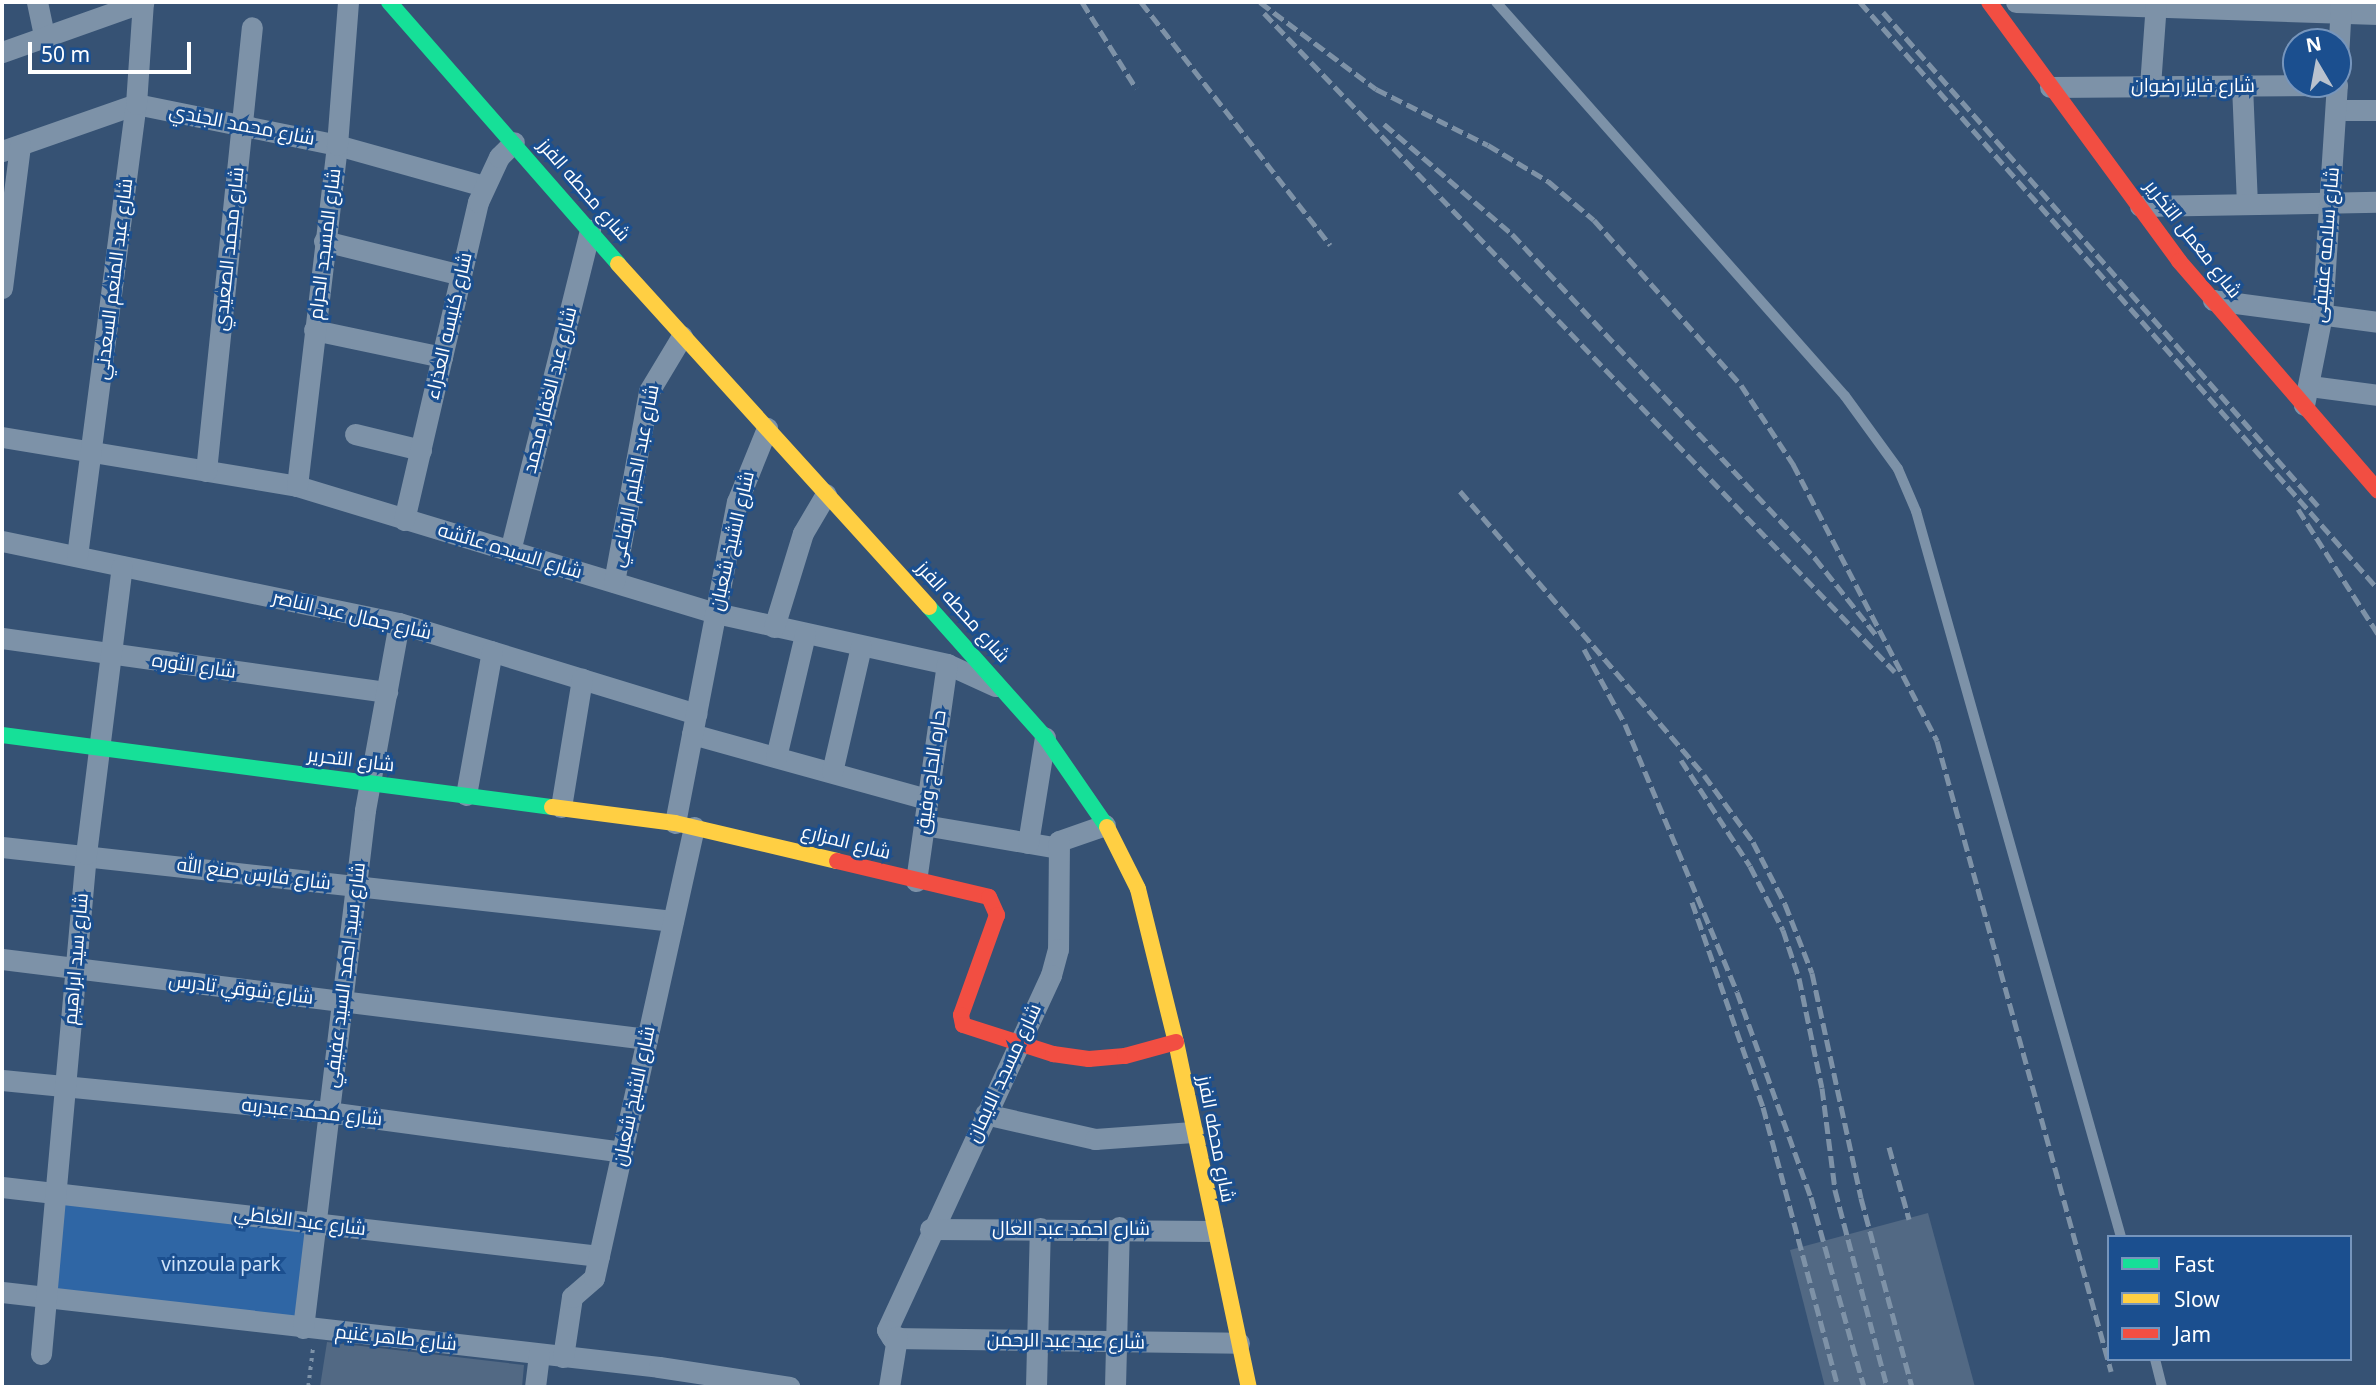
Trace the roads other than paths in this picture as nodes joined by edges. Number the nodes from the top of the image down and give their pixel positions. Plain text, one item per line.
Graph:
1 (37, 2) edge
2 (143, 2) edge
3 (348, 2) edge
4 (389, 2) edge
5 (1496, 2) edge
6 (1989, 2) edge
7 (2016, 2) edge
8 (2156, 4) edge
9 (2340, 7) edge
10 (2378, 14) edge
11 (251, 27) dead end
12 (2339, 28) edge
13 (44, 36) junction
14 (2, 52) edge
15 (2242, 85) junction
16 (2282, 85) edge
17 (2150, 86) junction
18 (2050, 87) junction
19 (2337, 98) edge
20 (136, 104) junction
21 (2337, 110) junction
22 (2378, 110) edge
23 (241, 125) junction
24 (514, 142) junction
25 (337, 145) junction
26 (11, 148) edge
27 (484, 186) junction
28 (2247, 202) junction
29 (2332, 202) junction
30 (2378, 202) edge
31 (2140, 206) junction
32 (590, 230) junction
33 (324, 242) junction
34 (461, 275) junction
35 (2, 289) edge
36 (2213, 300) junction
37 (2322, 315) junction
38 (2378, 322) edge
39 (314, 330) junction
40 (682, 336) junction
41 (442, 357) junction
42 (2307, 396) junction
43 (2378, 396) edge
44 (766, 428) junction
45 (355, 434) dead end
46 (2, 437) edge
47 (421, 450) junction
48 (92, 452) junction
49 (2356, 465) junction
50 (2378, 468) edge
51 (206, 471) junction
52 (297, 486) junction
53 (2378, 491) edge
54 (826, 494) junction
55 (404, 520) junction
56 (2, 541) edge
57 (510, 551) junction
58 (78, 556) junction
59 (122, 565) junction
60 (614, 582) junction
61 (716, 612) junction
62 (399, 623) junction
63 (774, 627) junction
64 (805, 634) junction
65 (2, 638) edge
66 (861, 646) junction
67 (492, 651) junction
68 (110, 654) junction
69 (947, 664) junction
70 (582, 679) junction
71 (387, 692) junction
72 (1011, 695) junction
73 (694, 724) junction
74 (2, 735) edge
75 (1045, 737) junction
76 (98, 748) junction
77 (776, 757) junction
78 (832, 772) junction
79 (370, 784) junction
80 (466, 796) junction
81 (927, 799) junction
82 (561, 807) junction
83 (684, 825) junction
84 (924, 825) junction
85 (1105, 825) junction
86 (1028, 843) junction
87 (2, 847) edge
88 (1058, 848) junction
89 (86, 854) junction
90 (916, 881) junction
91 (357, 886) junction
92 (673, 921) junction
93 (2, 959) edge
94 (75, 968) junction
95 (343, 1002) junction
96 (647, 1039) junction
97 (1176, 1042) junction
98 (1018, 1044) junction
99 (2, 1080) edge
100 (64, 1086) junction
101 (328, 1112) junction
102 (985, 1114) junction
103 (1193, 1132) junction
104 (622, 1152) junction
105 (2, 1187) edge
106 (54, 1193) junction
107 (314, 1223) junction
108 (1119, 1227) junction
109 (1040, 1228) junction
110 (930, 1229) junction
111 (1213, 1231) junction
112 (2120, 1235) edge
113 (599, 1256) junction
114 (2, 1292) edge
115 (45, 1297) junction
116 (309, 1329) junction
117 (895, 1337) junction
118 (1039, 1340) junction
119 (1118, 1342) junction
120 (1239, 1343) junction
121 (41, 1354) dead end
122 (538, 1354) junction
123 (563, 1357) junction
124 (2156, 1361) edge
125 (658, 1377) edge
126 (535, 1387) edge
127 (789, 1387) edge
128 (889, 1387) edge
129 (1036, 1387) edge
130 (1115, 1387) edge
131 (1249, 1387) edge
132 (2162, 1387) edge

1 - 13 street
2 - 13 street
2 - 20 street, شارع عبد المنعم السعدني
3 - 25 street, شارع المسجد الحرام
4 - 24 street, شارع محطه الفرز
5 - 112 lane
6 - 18 street, شارع معمل التكرير
7 - 8 street
8 - 9 street
8 - 17 street
9 - 10 street
9 - 12 street
11 - 23 street, شارع محمد الصعيدي
13 - 14 street
15 - 16 street, شارع فايز رضوان
15 - 17 street, شارع فايز رضوان
15 - 28 street
17 - 18 street, شارع فايز رضوان
18 - 31 street, شارع معمل التكرير
19 - 21 street, شارع سلامه عفيفى
20 - 23 street, شارع محمد الجندي
20 - 26 street
20 - 48 street, شارع عبد المنعم السعدني
21 - 22 street
21 - 29 street, شارع سلامه عفيفى
23 - 25 street, شارع محمد الجندي
23 - 51 street, شارع محمد الصعيدي
24 - 27 street, شارع كنيسه العذراء
24 - 32 street, شارع محطه الفرز
25 - 27 street, شارع محمد الجندي
25 - 33 street, شارع المسجد الحرام
26 - 35 street
27 - 34 street, شارع كنيسه العذراء
28 - 29 street
28 - 31 street
29 - 30 street
29 - 37 street, شارع سلامه عفيفى
31 - 36 street, شارع معمل التكرير
32 - 40 street, شارع محطه الفرز
32 - 57 street, شارع عبد الغفار محمد
33 - 34 street
33 - 39 street, شارع المسجد الحرام
34 - 41 street, شارع كنيسه العذراء
36 - 37 street
36 - 42 street, شارع معمل التكرير
37 - 38 street
37 - 42 street, شارع سلامه عفيفى
39 - 41 street
39 - 52 street, شارع المسجد الحرام
40 - 44 street, شارع محطه الفرز
40 - 60 street, شارع عبد الحليم الرفاعي
41 - 47 street, شارع كنيسه العذراء
42 - 43 street
42 - 49 street, شارع معمل التكرير
44 - 54 street, شارع محطه الفرز
44 - 61 street, شارع الشيخ شعبان
45 - 47 street
46 - 48 street, شارع السيده عائشه
47 - 55 street, شارع كنيسه العذراء
48 - 51 street, شارع السيده عائشه
48 - 58 street, شارع عبد المنعم السعدني
49 - 50 street
49 - 53 street, شارع معمل التكرير
51 - 52 street, شارع السيده عائشه
52 - 55 street, شارع السيده عائشه
54 - 63 street
54 - 72 street, شارع محطه الفرز
55 - 57 street, شارع السيده عائشه
56 - 58 street, شارع جمال عبد الناصر
57 - 60 street, شارع السيده عائشه
58 - 59 street, شارع جمال عبد الناصر
59 - 62 street, شارع جمال عبد الناصر
59 - 68 street, شارع سيد ابراهيم
60 - 61 street, شارع السيده عائشه
61 - 63 street, شارع السيده عائشه
61 - 73 street, شارع الشيخ شعبان
62 - 67 street, شارع جمال عبد الناصر
62 - 71 street, شارع سيد احمد السيد عفيفي
63 - 64 street, شارع السيده عائشه
64 - 66 street, شارع السيده عائشه
64 - 77 street
65 - 68 street, شارع الثوره
66 - 69 street, شارع السيده عائشه
66 - 78 street
67 - 70 street, شارع جمال عبد الناصر
67 - 80 street
68 - 71 street, شارع الثوره
68 - 76 street, شارع سيد ابراهيم
69 - 72 street, شارع السيده عائشه
69 - 81 street, حاره الحاج وفيق
70 - 73 street, شارع جمال عبد الناصر
70 - 82 street
71 - 79 street, شارع سيد احمد السيد عفيفي
72 - 75 street, شارع محطه الفرز
73 - 77 street, شارع جمال عبد الناصر
73 - 83 street, شارع الشيخ شعبان
74 - 76 street, شارع التحرير
75 - 85 street, شارع محطه الفرز
75 - 86 street
76 - 79 street, شارع التحرير
76 - 89 street, شارع سيد ابراهيم
77 - 78 street, شارع جمال عبد الناصر
78 - 81 street, شارع جمال عبد الناصر
79 - 80 street, شارع التحرير
79 - 91 street, شارع سيد احمد السيد عفيفي
80 - 82 street, شارع التحرير
81 - 84 street, حاره الحاج وفيق
82 - 83 street, شارع التحرير
83 - 90 street, شارع المزارع
83 - 92 street, شارع الشيخ شعبان
84 - 86 street
84 - 90 street, حاره الحاج وفيق
85 - 88 street
85 - 97 street, شارع محطه الفرز
86 - 88 street
87 - 89 street, شارع فارس صنع الله
88 - 98 street, شارع مسجد الايمان
89 - 91 street, شارع فارس صنع الله
89 - 94 street, شارع سيد ابراهيم
90 - 98 street, شارع المزارع
91 - 92 street, شارع فارس صنع الله
91 - 95 street, شارع سيد احمد السيد عفيفي
92 - 96 street, شارع الشيخ شعبان
93 - 94 street, شارع شوقي تادرس
94 - 95 street, شارع شوقي تادرس
94 - 100 street, شارع سيد ابراهيم
95 - 96 street, شارع شوقي تادرس
95 - 101 street, شارع سيد احمد السيد عفيفي
96 - 104 street, شارع الشيخ شعبان
97 - 98 street
97 - 103 street, شارع محطه الفرز
98 - 102 street, شارع مسجد الايمان
99 - 100 street, شارع محمد عبدربه
100 - 101 street, شارع محمد عبدربه
100 - 106 street, شارع سيد ابراهيم
101 - 104 street, شارع محمد عبدربه
101 - 107 street, شارع سيد احمد السيد عفيفي
102 - 103 street
102 - 110 street, شارع مسجد الايمان
103 - 111 street, شارع محطه الفرز
104 - 113 street, شارع الشيخ شعبان
105 - 106 street, شارع عبد العاطي
106 - 107 street, شارع عبد العاطي
106 - 115 street, شارع سيد ابراهيم
107 - 113 street, شارع عبد العاطي
107 - 116 street, شارع سيد احمد السيد عفيفي
108 - 109 street, شارع احمد عبد العال
108 - 111 street, شارع احمد عبد العال
108 - 119 street
109 - 110 street, شارع احمد عبد العال
109 - 118 street
110 - 117 street, شارع مسجد الايمان
111 - 120 street, شارع محطه الفرز
113 - 123 street, شارع الشيخ شعبان
114 - 115 street, شارع طاهر غنيم
115 - 116 street, شارع طاهر غنيم
115 - 121 street, شارع سيد ابراهيم
116 - 122 street, شارع طاهر غنيم
117 - 118 street, شارع عيد عبد الرحمن
117 - 128 street
118 - 119 street, شارع عيد عبد الرحمن
118 - 129 street
119 - 120 street, شارع عيد عبد الرحمن
119 - 130 street
120 - 131 street, شارع محطه الفرز
122 - 123 street, شارع طاهر غنيم
122 - 126 street
123 - 125 street, شارع طاهر غنيم
124 - 132 lane
125 - 127 street, شارع طاهر غنيم

